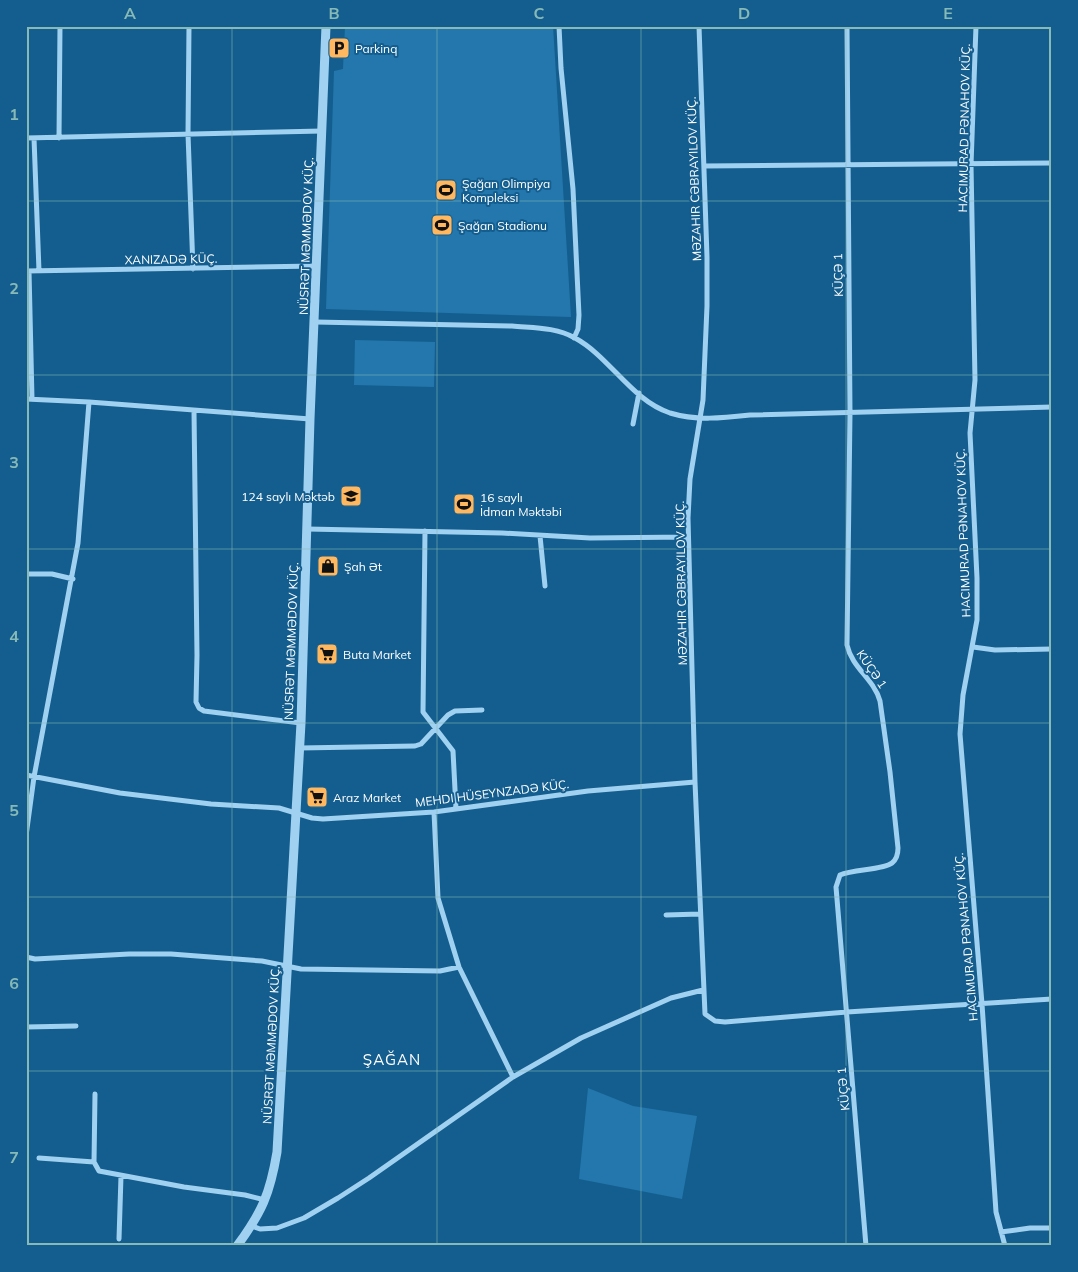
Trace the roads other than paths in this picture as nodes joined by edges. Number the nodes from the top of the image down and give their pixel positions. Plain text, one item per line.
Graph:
1 (60, 26) edge
2 (189, 26) edge
3 (326, 26) edge
4 (559, 26) edge
5 (700, 26) edge
6 (847, 26) edge
7 (976, 26) edge
8 (322, 131) junction
9 (188, 134) junction
10 (26, 138) edge
11 (34, 138) junction
12 (59, 138) junction
13 (1052, 163) edge
14 (971, 165) junction
15 (704, 166) junction
16 (846, 166) junction
17 (317, 266) junction
18 (193, 269) junction
19 (39, 270) junction
20 (27, 271) edge
21 (315, 322) junction
22 (574, 338) junction
23 (639, 393) junction
24 (29, 399) edge
25 (89, 402) junction
26 (1052, 407) edge
27 (972, 410) junction
28 (194, 411) junction
29 (850, 413) junction
30 (701, 418) junction
31 (310, 419) junction
32 (633, 424) dead end
33 (307, 529) junction
34 (426, 531) junction
35 (540, 536) junction
36 (688, 536) junction
37 (26, 574) edge
38 (72, 579) junction
39 (545, 586) dead end
40 (972, 647) junction
41 (1052, 649) edge
42 (482, 710) dead end
43 (301, 723) junction
44 (436, 730) junction
45 (300, 748) junction
46 (26, 776) edge
47 (34, 777) junction
48 (695, 782) junction
49 (456, 810) junction
50 (295, 812) junction
51 (434, 812) junction
52 (26, 836) edge
53 (700, 914) junction
54 (666, 915) dead end
55 (26, 957) edge
56 (288, 967) junction
57 (459, 967) junction
58 (703, 990) junction
59 (1052, 999) edge
60 (982, 1004) junction
61 (847, 1012) junction
62 (76, 1026) dead end
63 (26, 1027) edge
64 (513, 1076) junction
65 (95, 1094) dead end
66 (39, 1158) dead end
67 (94, 1162) junction
68 (120, 1176) junction
69 (265, 1200) junction
70 (252, 1226) junction
71 (1052, 1228) edge
72 (1002, 1232) junction
73 (119, 1239) dead end
74 (237, 1246) edge
75 (866, 1246) edge
76 (1005, 1246) edge

1 - 12 street
2 - 9 street
3 - 8 street, NÜSRƏT MƏMMƏDOV KÜÇ.
4 - 22 street
5 - 15 street
6 - 16 street, KÜÇƏ 1
7 - 14 street
8 - 9 street
8 - 17 street, NÜSRƏT MƏMMƏDOV KÜÇ.
9 - 12 street
9 - 18 street
10 - 11 street
11 - 12 street
11 - 19 street
13 - 14 street
14 - 16 street
14 - 27 street
15 - 16 street
15 - 30 street
16 - 29 street, KÜÇƏ 1
17 - 18 street
17 - 21 street, NÜSRƏT MƏMMƏDOV KÜÇ.
18 - 19 street
19 - 20 street
20 - 24 street
21 - 22 street
21 - 31 street, NÜSRƏT MƏMMƏDOV KÜÇ.
22 - 23 street
23 - 30 street
23 - 32 street
24 - 25 street
25 - 28 street
25 - 38 street
26 - 27 street
27 - 29 street
27 - 40 street
28 - 31 street
28 - 43 street
29 - 30 street
29 - 61 street, KÜÇƏ 1
30 - 36 street
31 - 33 street, NÜSRƏT MƏMMƏDOV KÜÇ.
33 - 34 street
33 - 43 street, NÜSRƏT MƏMMƏDOV KÜÇ.
34 - 35 street
34 - 44 street
35 - 36 street
35 - 39 street
36 - 48 street
37 - 38 street
38 - 47 street
40 - 41 street
40 - 60 street
42 - 44 street
43 - 45 street, NÜSRƏT MƏMMƏDOV KÜÇ.
44 - 45 street
44 - 49 street
45 - 50 street, NÜSRƏT MƏMMƏDOV KÜÇ.
46 - 47 street, MEHDI HÜSEYNZADƏ KÜÇ.
47 - 50 street, MEHDI HÜSEYNZADƏ KÜÇ.
47 - 52 street
48 - 49 street, MEHDI HÜSEYNZADƏ KÜÇ.
48 - 53 street
49 - 51 street, MEHDI HÜSEYNZADƏ KÜÇ.
50 - 51 street, MEHDI HÜSEYNZADƏ KÜÇ.
50 - 56 street, NÜSRƏT MƏMMƏDOV KÜÇ.
51 - 57 street
53 - 54 street
53 - 58 street
55 - 56 street
56 - 57 street
56 - 69 street, NÜSRƏT MƏMMƏDOV KÜÇ.
57 - 64 street
58 - 61 street
58 - 64 street
59 - 60 street
60 - 61 street
60 - 72 street
61 - 75 street, KÜÇƏ 1
62 - 63 street
64 - 70 street
65 - 67 street
66 - 67 street
67 - 68 street
68 - 69 street
68 - 73 street
69 - 70 street, NÜSRƏT MƏMMƏDOV KÜÇ.
70 - 74 street, NÜSRƏT MƏMMƏDOV KÜÇ.
71 - 72 street
72 - 76 street

